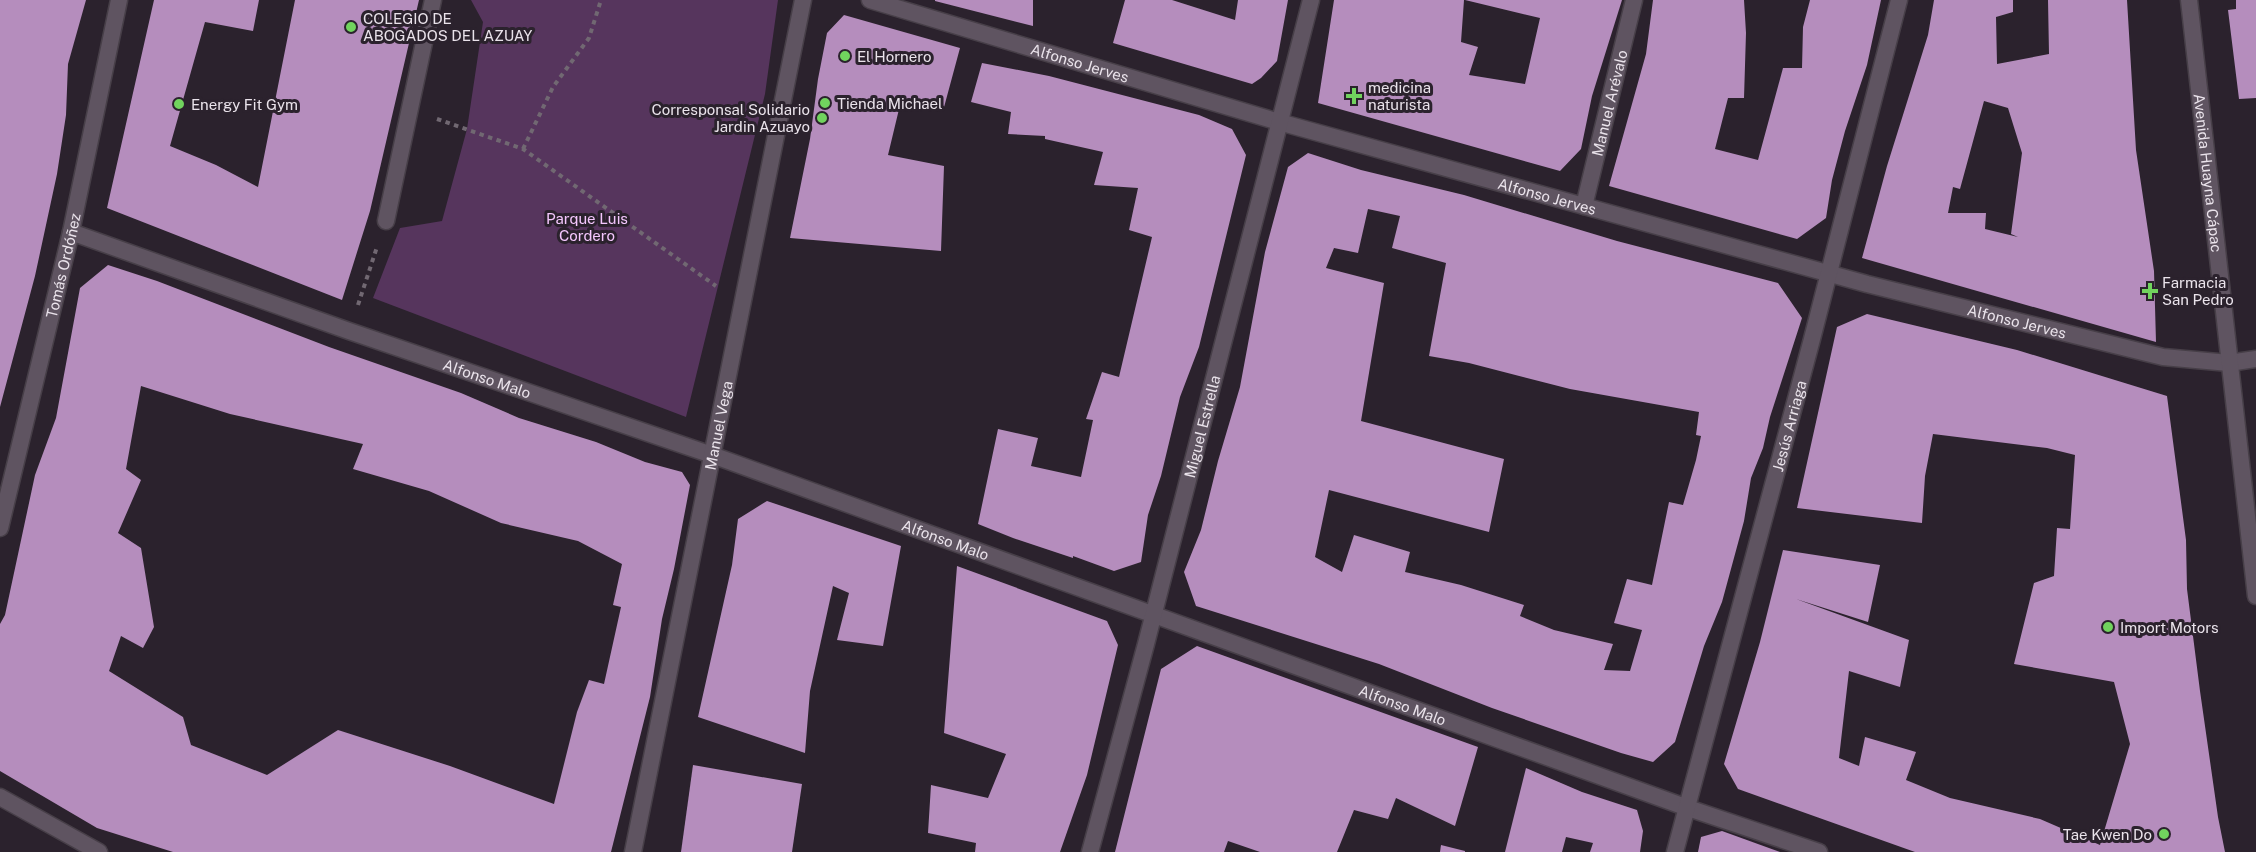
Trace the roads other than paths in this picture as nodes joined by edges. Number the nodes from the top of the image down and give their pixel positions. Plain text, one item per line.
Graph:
1 (119, 0) edge
2 (433, 0) edge
3 (803, 0) edge
4 (870, 0) edge
5 (1311, 0) edge
6 (1634, 0) edge
7 (1899, 0) edge
8 (2189, 0) edge
9 (1280, 122) junction
10 (1584, 206) junction
11 (386, 221) road end
12 (71, 232) junction
13 (1829, 272) junction
14 (2256, 359) edge
15 (2229, 363) junction
16 (712, 456) junction
17 (0, 528) edge
18 (2256, 596) edge
19 (1154, 614) junction
20 (0, 797) edge
21 (1688, 808) junction
22 (99, 852) edge
23 (633, 852) edge
24 (1090, 852) edge
25 (1675, 852) edge
26 (1819, 852) edge

1 - 12 street, Tomás Ordóñez
2 - 11 street
3 - 16 street, Manuel Vega
4 - 9 street, Alfonso Jerves
5 - 9 street, Miguel Estrella
6 - 10 street, Manuel Arévalo
7 - 13 street, Jesús Arriaga
8 - 15 street, Avenida Huayna Cápac
9 - 10 street, Alfonso Jerves
9 - 19 street, Miguel Estrella
10 - 13 street, Alfonso Jerves
12 - 16 street, Alfonso Malo
12 - 17 street, Tomás Ordóñez
13 - 15 street, Alfonso Jerves
13 - 21 street, Jesús Arriaga
14 - 15 street, Alfonso Jerves
15 - 18 street, Avenida Huayna Cápac
16 - 19 street, Alfonso Malo
16 - 23 street, Manuel Vega
19 - 21 street, Alfonso Malo
19 - 24 street, Miguel Estrella
20 - 22 street
21 - 25 street, Jesús Arriaga
21 - 26 street, Alfonso Malo

